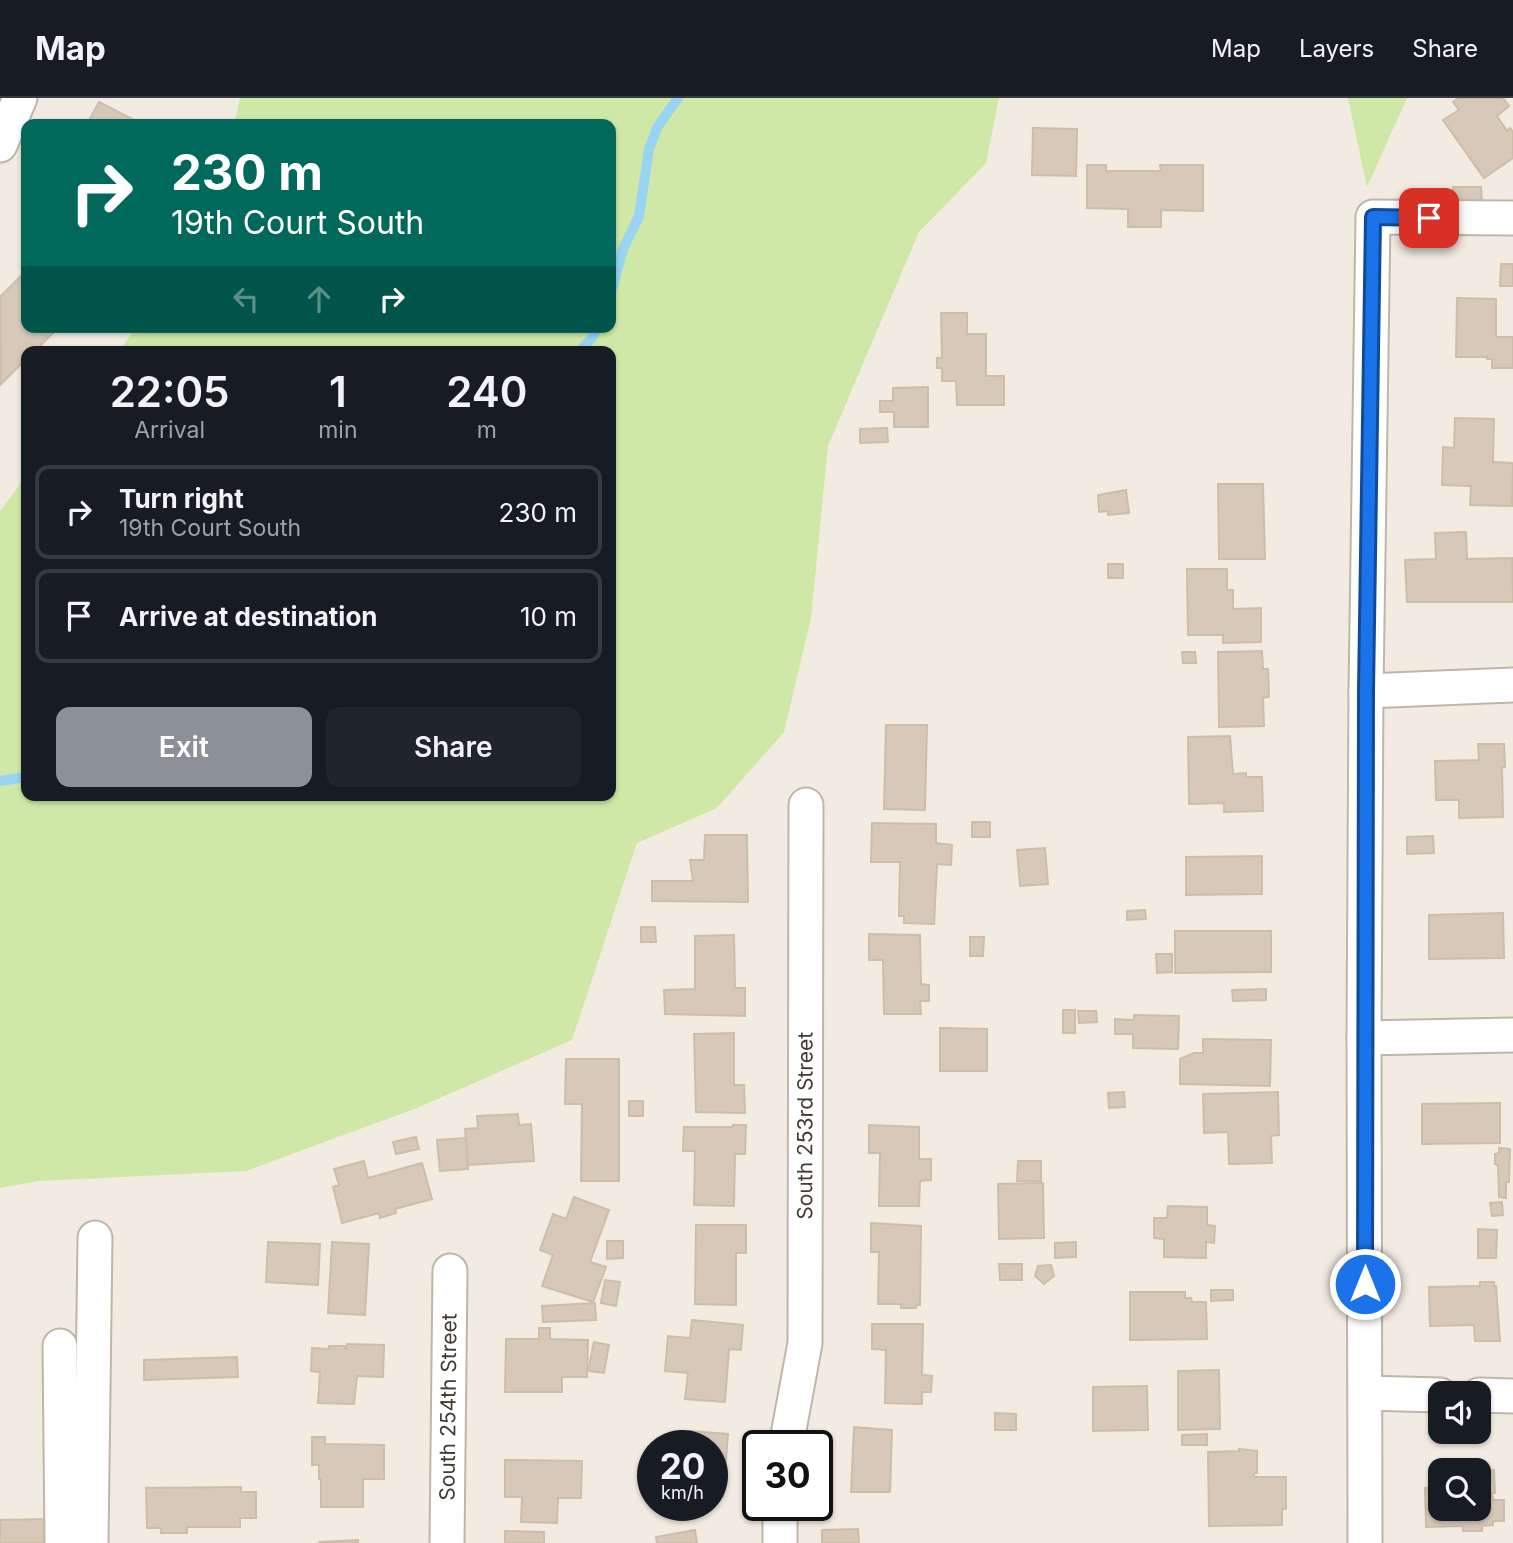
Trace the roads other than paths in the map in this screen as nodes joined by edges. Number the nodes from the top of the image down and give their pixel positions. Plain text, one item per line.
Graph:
1 (20, 98) edge
2 (0, 145) edge
3 (1513, 218) edge
4 (1513, 685) edge
5 (1366, 691) junction
6 (806, 805) dead end
7 (1513, 1035) edge
8 (1364, 1038) junction
9 (96, 1238) dead end
10 (450, 1270) dead end
11 (60, 1346) dead end
12 (1366, 1393) junction
13 (1428, 1395) edge
14 (1491, 1395) edge
15 (1513, 1396) edge
16 (789, 1430) edge
17 (780, 1521) edge
18 (62, 1543) edge
19 (91, 1543) edge
20 (447, 1543) edge
21 (780, 1543) edge
22 (1365, 1543) edge

1 - 2 street
3 - 5 street
4 - 5 street
5 - 8 street
6 - 16 street, South 253rd Street
7 - 8 street
8 - 12 street
9 - 19 street
10 - 20 street, South 254th Street
11 - 18 street
12 - 13 street
12 - 22 street
14 - 15 street
17 - 21 street

